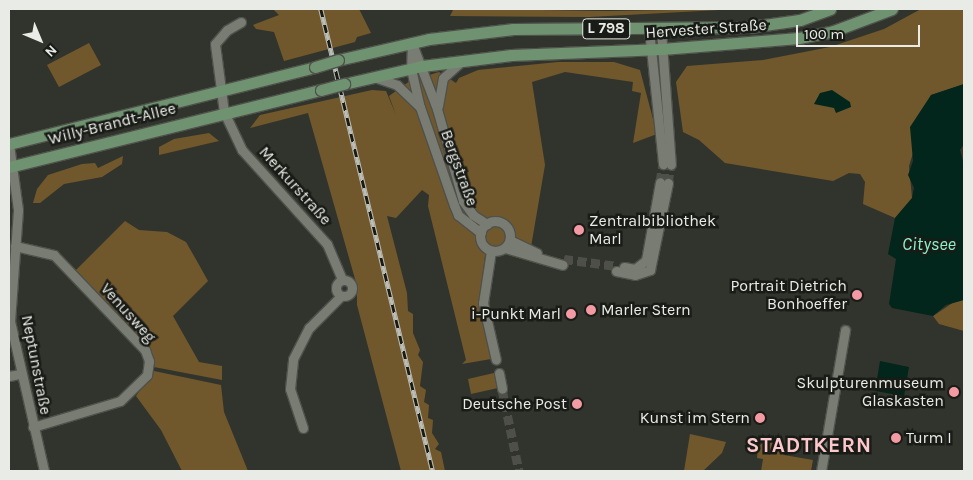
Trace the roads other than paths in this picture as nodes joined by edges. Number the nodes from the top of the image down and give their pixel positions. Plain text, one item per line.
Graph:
1 (830, 9) edge
2 (892, 9) edge
3 (241, 22) dead end
4 (648, 30) junction
5 (661, 30) junction
6 (412, 42) junction
7 (649, 50) junction
8 (662, 50) junction
9 (463, 60) junction
10 (315, 67) joint
11 (416, 68) junction
12 (398, 72) joint
13 (374, 77) junction
14 (220, 91) junction
15 (420, 107) junction
16 (437, 108) junction
17 (224, 112) junction
18 (9, 144) edge
19 (11, 167) edge
20 (487, 224) junction
21 (481, 233) junction
22 (507, 244) junction
23 (15, 246) junction
24 (491, 251) junction
25 (563, 262) tunnel mouth
26 (10, 264) edge
27 (627, 273) joint
28 (845, 330) dead end
29 (496, 360) dead end
30 (499, 373) dead end
31 (19, 374) junction
32 (9, 376) edge
33 (502, 389) tunnel mouth
34 (33, 427) junction
35 (303, 428) dead end
36 (44, 471) edge
37 (821, 471) edge

1 - 5 main road, Hervester Straße / L 798
2 - 8 main road, Hervester Straße / L 798
3 - 14 street
4 - 5 main road, Hervester Straße / L 798
4 - 6 main road, Hervester Straße / L 798
4 - 7 street
5 - 8 street
6 - 10 main road, Hervester Straße, bridge
6 - 11 street, Bergstraße
7 - 8 main road, Hervester Straße / L 798
7 - 8 street
7 - 9 main road, Hervester Straße / L 798
9 - 11 main road, Hervester Straße / L 798
9 - 16 street, Bergstraße
10 - 14 main road, Willy-Brandt-Allee
11 - 12 main road, Hervester Straße
11 - 15 street, Bergstraße
11 - 16 street, Bergstraße
12 - 13 main road, Willy-Brandt-Allee
13 - 15 street, Bergstraße
13 - 17 main road, Willy-Brandt-Allee, bridge
14 - 17 street
14 - 18 main road, Willy-Brandt-Allee
15 - 21 street, Bergstraße
16 - 20 street, Bergstraße
17 - 19 main road, Willy-Brandt-Allee
17 - 35 street, Merkurstraße
18 - 19 street, Neptunstraße
19 - 23 street, Neptunstraße
20 - 21 street, Bergstraße
20 - 22 street, Bergstraße
21 - 24 street, Bergstraße
22 - 24 street
22 - 25 street, Bergstraße
23 - 26 street, Neptunstraße
23 - 34 street, Venusweg
24 - 29 street
26 - 31 street, Neptunstraße
27 - 27 street
28 - 37 street
30 - 33 street
31 - 32 street
31 - 34 street, Neptunstraße
34 - 36 street, Neptunstraße

